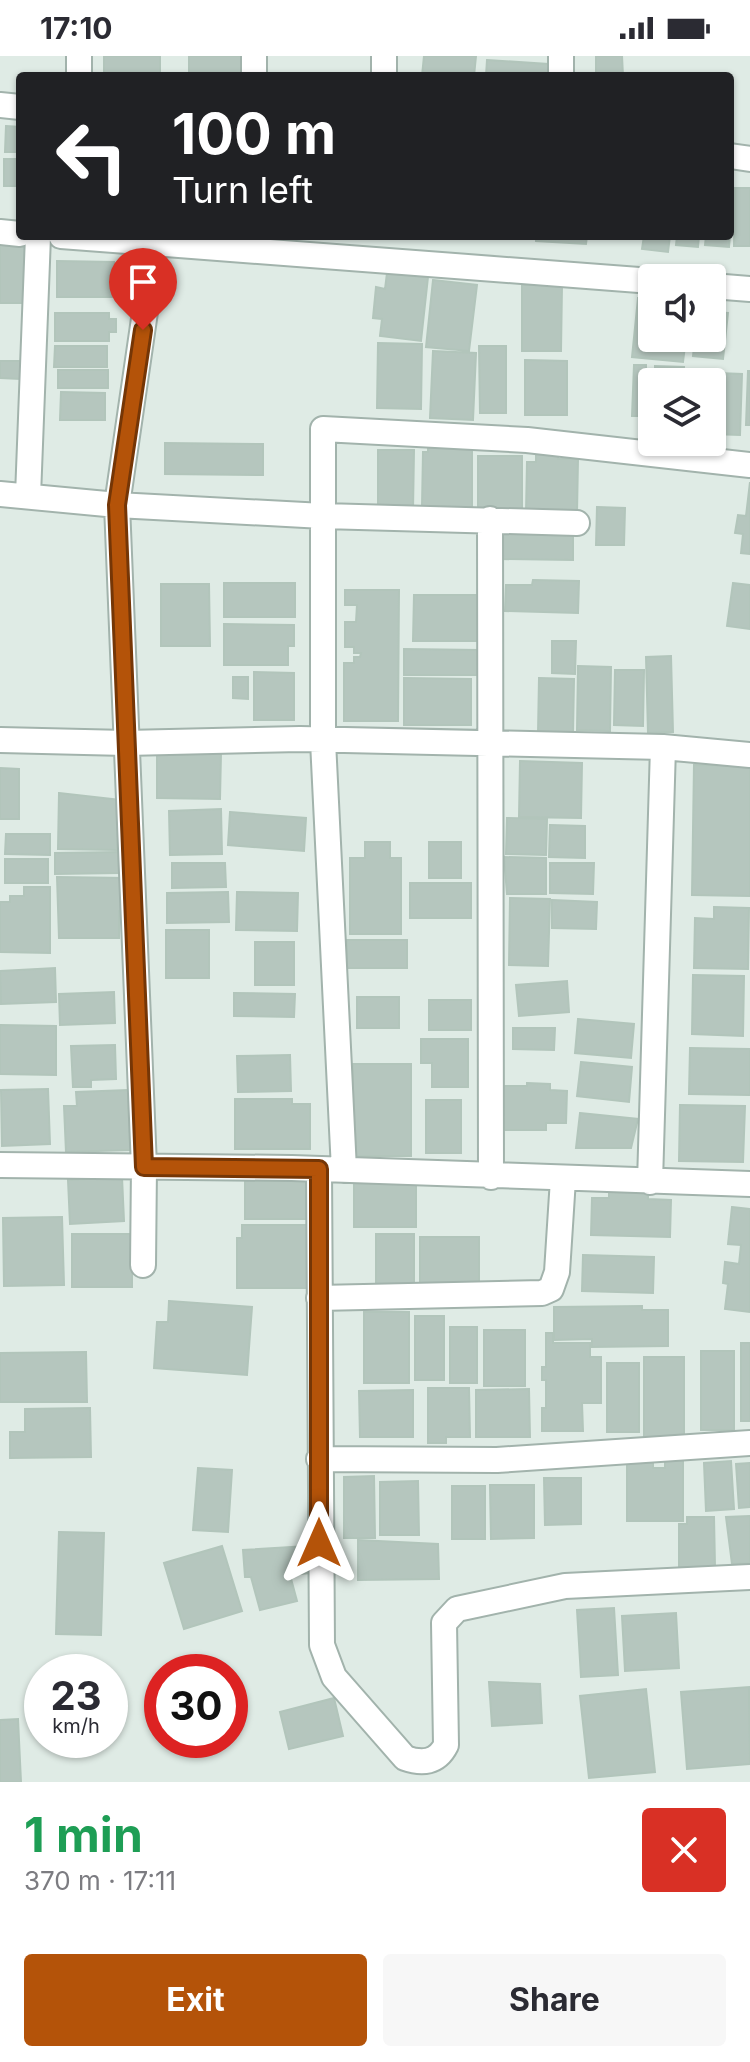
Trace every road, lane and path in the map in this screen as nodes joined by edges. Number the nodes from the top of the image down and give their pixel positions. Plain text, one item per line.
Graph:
1 (38, 240) edge
2 (121, 240) edge
3 (155, 243) junction
4 (386, 248) edge
5 (638, 279) edge
6 (726, 287) edge
7 (750, 289) edge
8 (750, 465) edge
9 (0, 494) edge
10 (28, 496) junction
11 (117, 505) junction
12 (323, 516) junction
13 (490, 519) junction
14 (577, 523) dead end
15 (0, 740) edge
16 (323, 741) junction
17 (126, 743) junction
18 (490, 745) junction
19 (663, 747) junction
20 (750, 755) edge
21 (0, 1165) edge
22 (144, 1167) junction
23 (319, 1169) junction
24 (344, 1170) junction
25 (491, 1177) junction
26 (563, 1179) junction
27 (650, 1182) junction
28 (750, 1184) edge
29 (143, 1265) dead end
30 (319, 1298) junction
31 (750, 1443) edge
32 (319, 1459) junction
33 (750, 1577) edge

1 - 10 street
2 - 3 street
3 - 4 street
3 - 11 street
4 - 5 street
6 - 7 street
8 - 12 street
9 - 10 street
10 - 11 street
11 - 12 street
11 - 17 street
12 - 13 street
12 - 16 street
13 - 14 street
13 - 18 street
15 - 17 street
16 - 17 street
16 - 18 street
16 - 24 street
17 - 22 street
18 - 19 street
18 - 25 street
19 - 20 street
19 - 27 street
21 - 22 street
22 - 23 street
22 - 29 street
23 - 24 street
23 - 30 street
24 - 25 street
25 - 26 street
26 - 27 street
26 - 30 street
27 - 28 street
30 - 32 street
31 - 32 street
32 - 33 street

